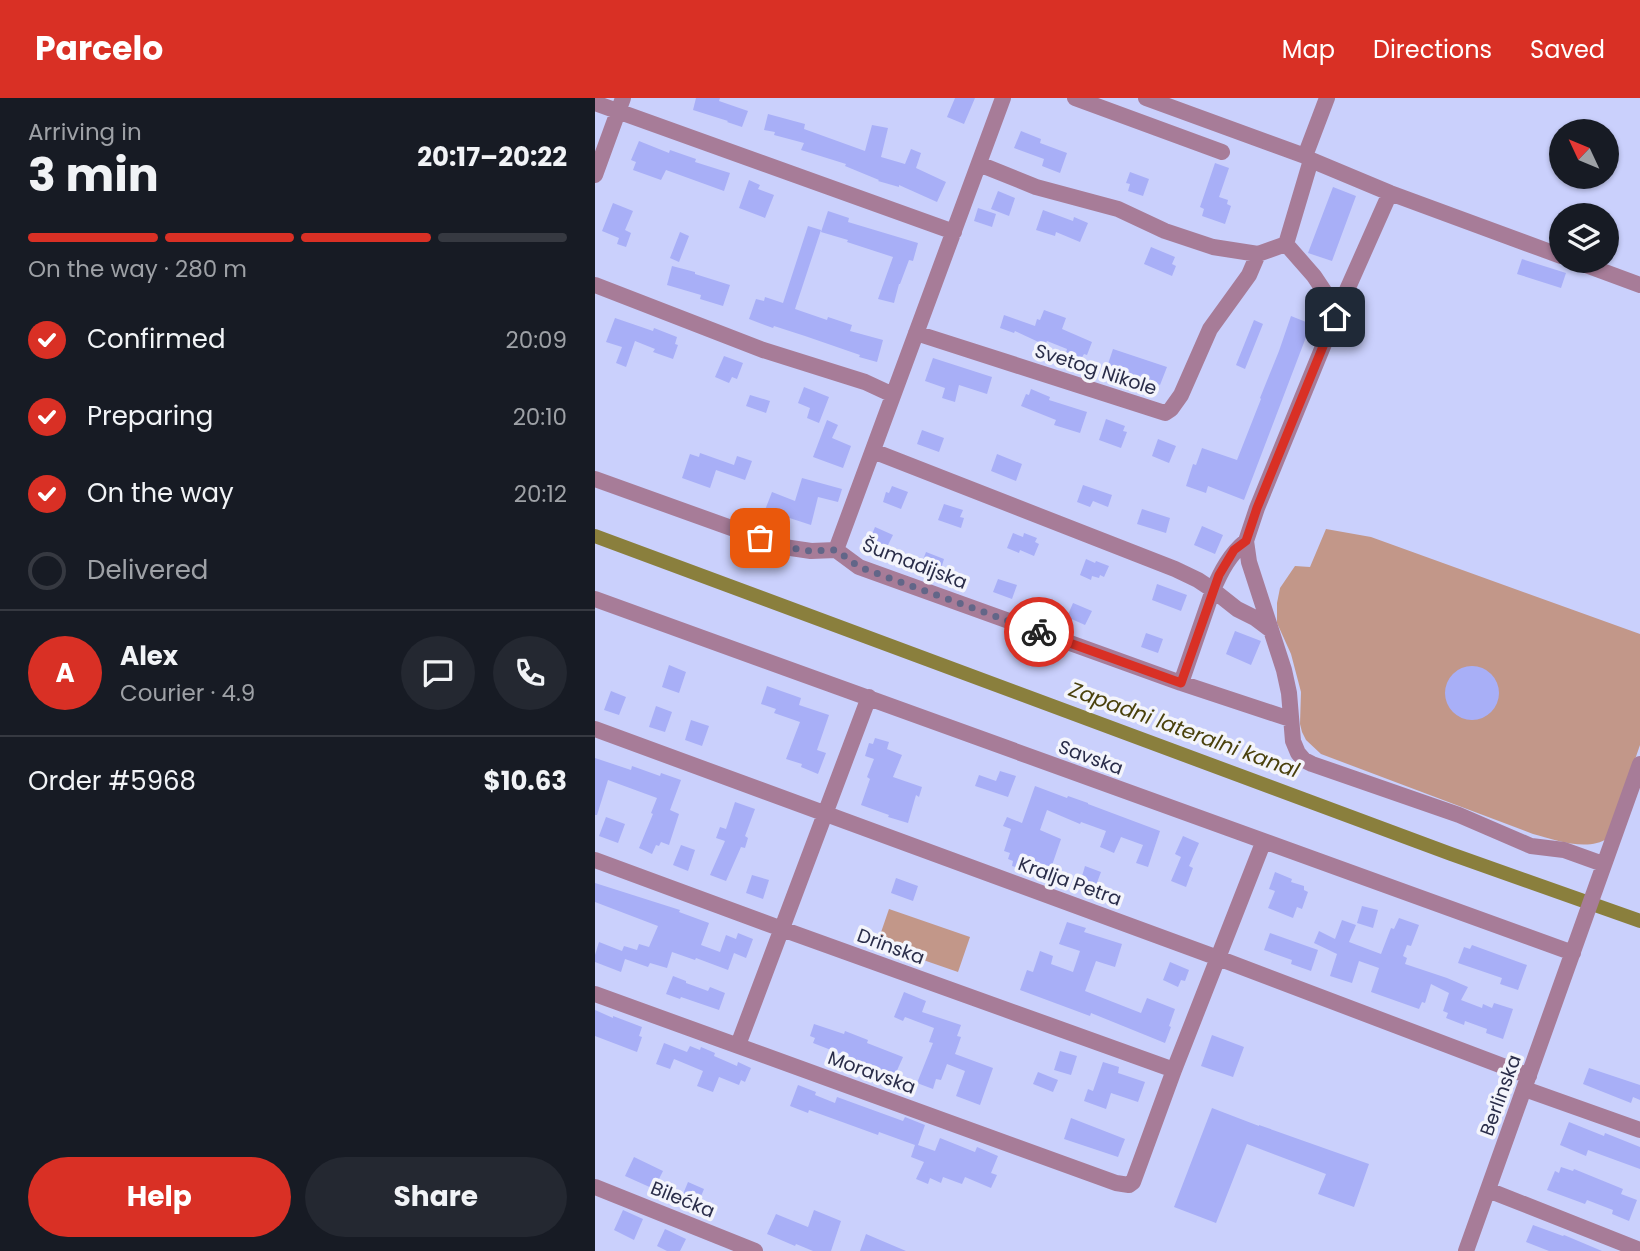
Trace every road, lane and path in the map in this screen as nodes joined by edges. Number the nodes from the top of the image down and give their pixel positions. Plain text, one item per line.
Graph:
1 (1003, 98) edge
2 (1075, 98) edge
3 (1146, 98) edge
4 (1327, 98) edge
5 (595, 103) edge
6 (621, 105) edge
7 (1222, 152) dead end
8 (1308, 158) junction
9 (979, 164) junction
10 (595, 175) edge
11 (1390, 192) junction
12 (954, 232) junction
13 (1286, 244) junction
14 (1549, 252) edge
15 (1258, 254) junction
16 (1608, 273) edge
17 (595, 285) edge
18 (1640, 285) edge
19 (1335, 317) junction
20 (916, 333) junction
21 (893, 396) junction
22 (873, 451) junction
23 (595, 479) edge
24 (1246, 541) junction
25 (836, 550) junction
26 (1213, 590) junction
27 (595, 598) edge
28 (1271, 630) junction
29 (1181, 683) junction
30 (869, 697) junction
31 (1290, 719) junction
32 (595, 729) edge
33 (1640, 764) edge
34 (826, 813) junction
35 (1263, 843) junction
36 (595, 860) edge
37 (1603, 863) junction
38 (782, 929) junction
39 (1573, 953) junction
40 (1218, 958) junction
41 (595, 993) edge
42 (738, 1045) junction
43 (1174, 1070) junction
44 (1527, 1083) junction
45 (1640, 1130) edge
46 (595, 1186) edge
47 (1488, 1191) junction
48 (1640, 1250) edge
49 (755, 1251) edge
50 (1466, 1251) edge

1 - 9 street
2 - 7 street
3 - 8 street
4 - 8 street
5 - 6 street
6 - 10 street
6 - 12 street
8 - 11 street
8 - 13 street
9 - 12 street
9 - 15 street
11 - 14 street
11 - 19 street
12 - 20 street
13 - 15 street
13 - 19 street
15 - 20 street, Svetog Nikole
16 - 18 street
17 - 21 street
19 - 24 street
20 - 21 street
21 - 22 street
22 - 25 street
22 - 26 street
23 - 25 street, Šumadijska
24 - 26 street
24 - 28 street
25 - 29 street, Šumadijska
26 - 28 street
26 - 29 street
27 - 30 street, Savska
28 - 31 street
29 - 31 street, Šumadijska
30 - 34 street
30 - 35 street, Savska
31 - 37 street
32 - 34 street, Kralja Petra
33 - 37 street, Berlinska
34 - 38 street
34 - 40 street, Kralja Petra
35 - 39 street, Savska
35 - 40 street
36 - 38 street, Drinska
37 - 39 street, Berlinska
38 - 42 street
38 - 43 street, Drinska
39 - 44 street, Berlinska
40 - 43 street
40 - 44 street, Kralja Petra
41 - 42 street, Moravska
42 - 43 street, Moravska
44 - 45 street, Kralja Petra
44 - 47 street, Berlinska
46 - 49 street, Bilećka
47 - 48 street
47 - 50 street, Berlinska

